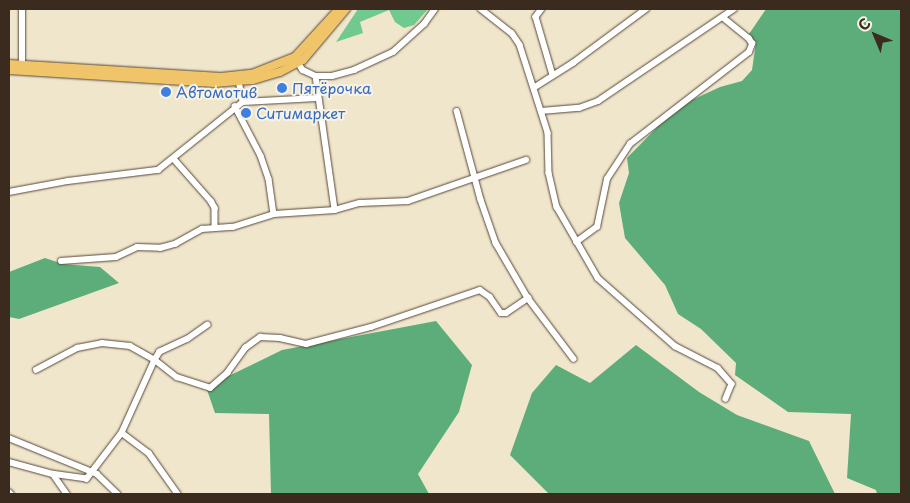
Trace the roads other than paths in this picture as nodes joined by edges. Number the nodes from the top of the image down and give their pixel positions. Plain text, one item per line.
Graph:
1 (339, 9) edge
2 (346, 9) edge
3 (435, 9) edge
4 (481, 9) edge
5 (542, 9) edge
6 (646, 9) edge
7 (734, 9) edge
8 (23, 10) edge
9 (723, 18) junction
10 (296, 60) junction
11 (9, 64) edge
12 (22, 64) junction
13 (9, 70) edge
14 (554, 75) junction
15 (316, 76) junction
16 (240, 86) dead end
17 (535, 87) junction
18 (317, 98) junction
19 (243, 102) junction
20 (235, 106) junction
21 (457, 111) dead end
22 (541, 111) junction
23 (174, 160) junction
24 (526, 160) dead end
25 (475, 176) junction
26 (9, 192) edge
27 (335, 210) junction
28 (274, 214) junction
29 (215, 226) junction
30 (576, 242) junction
31 (60, 261) dead end
32 (528, 298) junction
33 (208, 325) dead end
34 (574, 359) dead end
35 (155, 360) junction
36 (36, 370) dead end
37 (726, 399) dead end
38 (122, 433) junction
39 (9, 438) edge
40 (9, 462) edge
41 (90, 471) junction
42 (53, 474) junction
43 (67, 494) edge
44 (118, 494) edge
45 (178, 494) edge

1 - 10 main road
2 - 10 main road
3 - 15 street
4 - 17 street
5 - 14 street
6 - 14 street
7 - 9 street
8 - 12 street
9 - 22 street
9 - 30 street
10 - 12 main road
10 - 13 main road
10 - 15 street
11 - 12 main road
14 - 17 street
15 - 18 street
16 - 19 street
17 - 22 street
18 - 19 street
18 - 27 street
19 - 20 street
20 - 23 street
20 - 28 street
21 - 25 street
22 - 30 street
23 - 26 street
23 - 29 street
24 - 25 street
25 - 27 street
25 - 32 street
27 - 28 street
28 - 29 street
29 - 31 street
30 - 37 street
32 - 34 street
32 - 35 street
33 - 35 street
35 - 36 street
35 - 38 street
38 - 41 street
38 - 45 street
39 - 41 street
40 - 42 street
41 - 42 street
41 - 44 street
42 - 43 street

